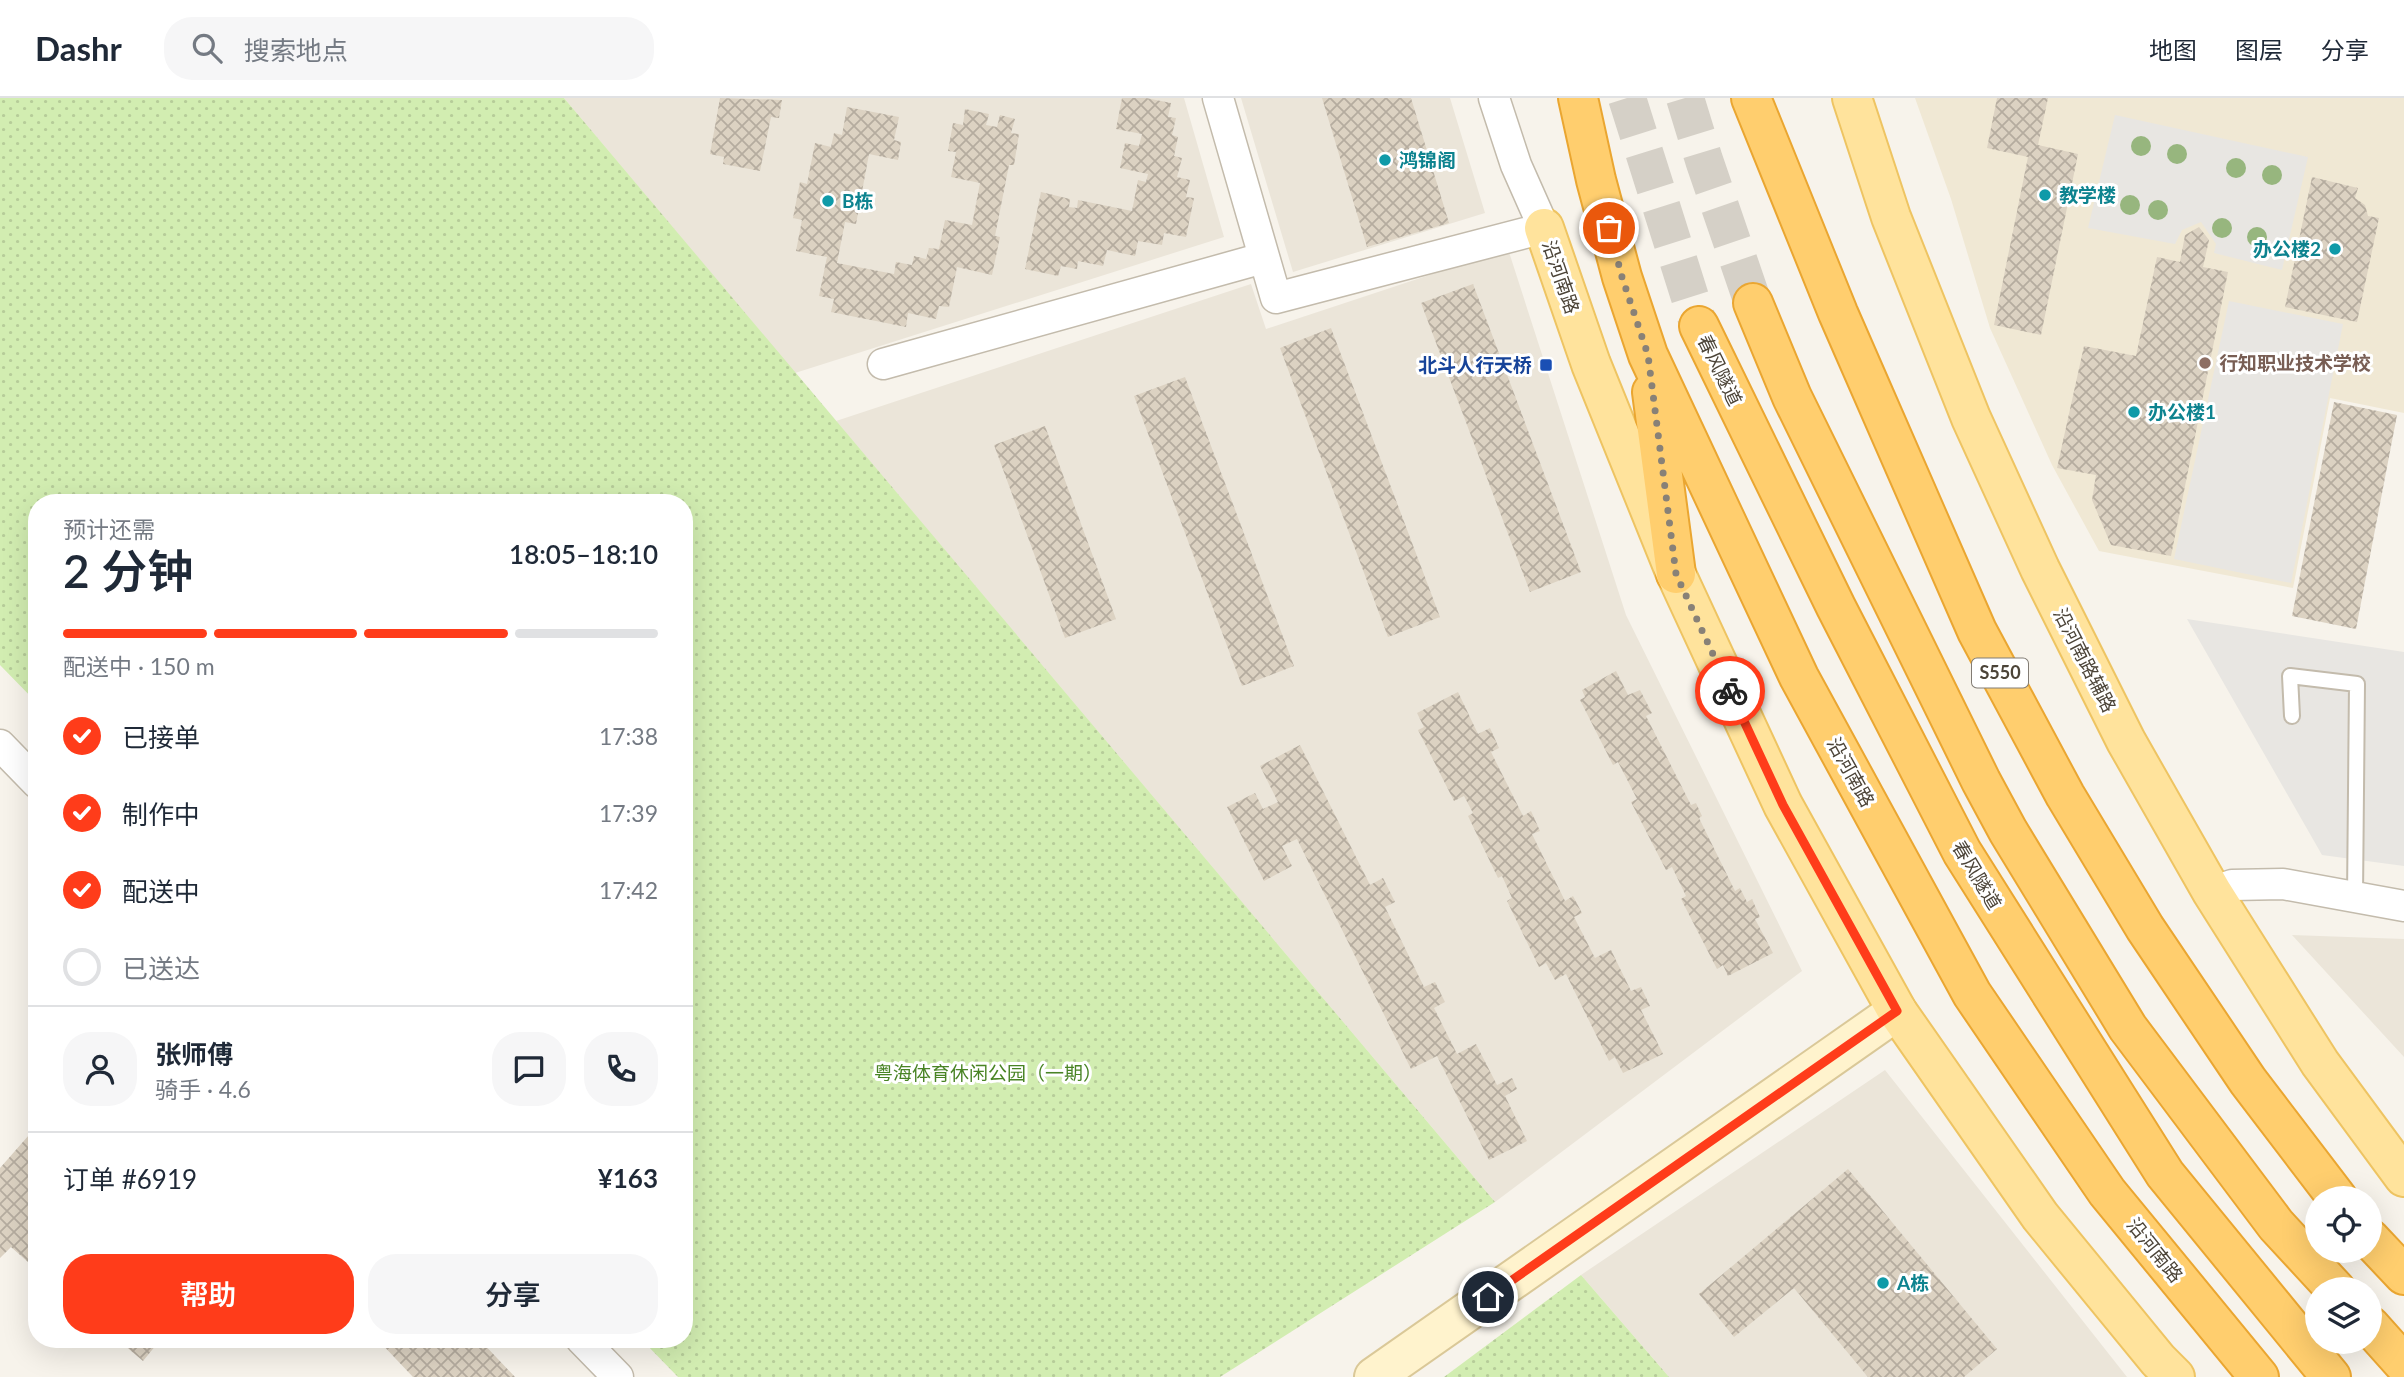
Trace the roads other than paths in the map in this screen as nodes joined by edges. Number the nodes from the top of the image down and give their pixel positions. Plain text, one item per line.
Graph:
1 (1218, 98) edge
2 (1494, 98) edge
3 (1578, 98) edge
4 (1751, 98) edge
5 (1852, 98) edge
6 (1544, 228) junction
7 (1263, 258) junction
8 (1753, 303) tunnel mouth
9 (1699, 326) tunnel mouth
10 (1648, 355) junction
11 (883, 364) dead end
12 (1676, 574) junction
13 (2292, 716) dead end
14 (0, 745) edge
15 (28, 774) edge
16 (2211, 892) junction
17 (2355, 897) junction
18 (2404, 906) edge
19 (1897, 1011) junction
20 (2404, 1177) edge
21 (2328, 1186) edge
22 (2382, 1252) edge
23 (2404, 1275) edge
24 (2324, 1277) edge
25 (2382, 1339) edge
26 (590, 1348) edge
27 (2404, 1364) edge
28 (618, 1377) edge
29 (1374, 1377) edge
30 (2175, 1377) edge
31 (2259, 1377) edge
32 (2331, 1377) edge

1 - 7 street
2 - 6 street
3 - 10 highway, 沿河南路
4 - 21 highway, S550
5 - 16 main road, 沿河南路辅路
6 - 7 street
6 - 12 main road, 沿河南路
7 - 11 street
8 - 24 highway
9 - 32 highway, 春风隧道
10 - 12 highway
10 - 31 highway, 沿河南路
12 - 19 main road, 沿河南路
13 - 17 lane
14 - 15 street
16 - 17 street
16 - 20 main road, 沿河南路辅路
17 - 18 street
19 - 29 main road
19 - 30 main road, 沿河南路
22 - 23 highway
25 - 27 highway
26 - 28 street

